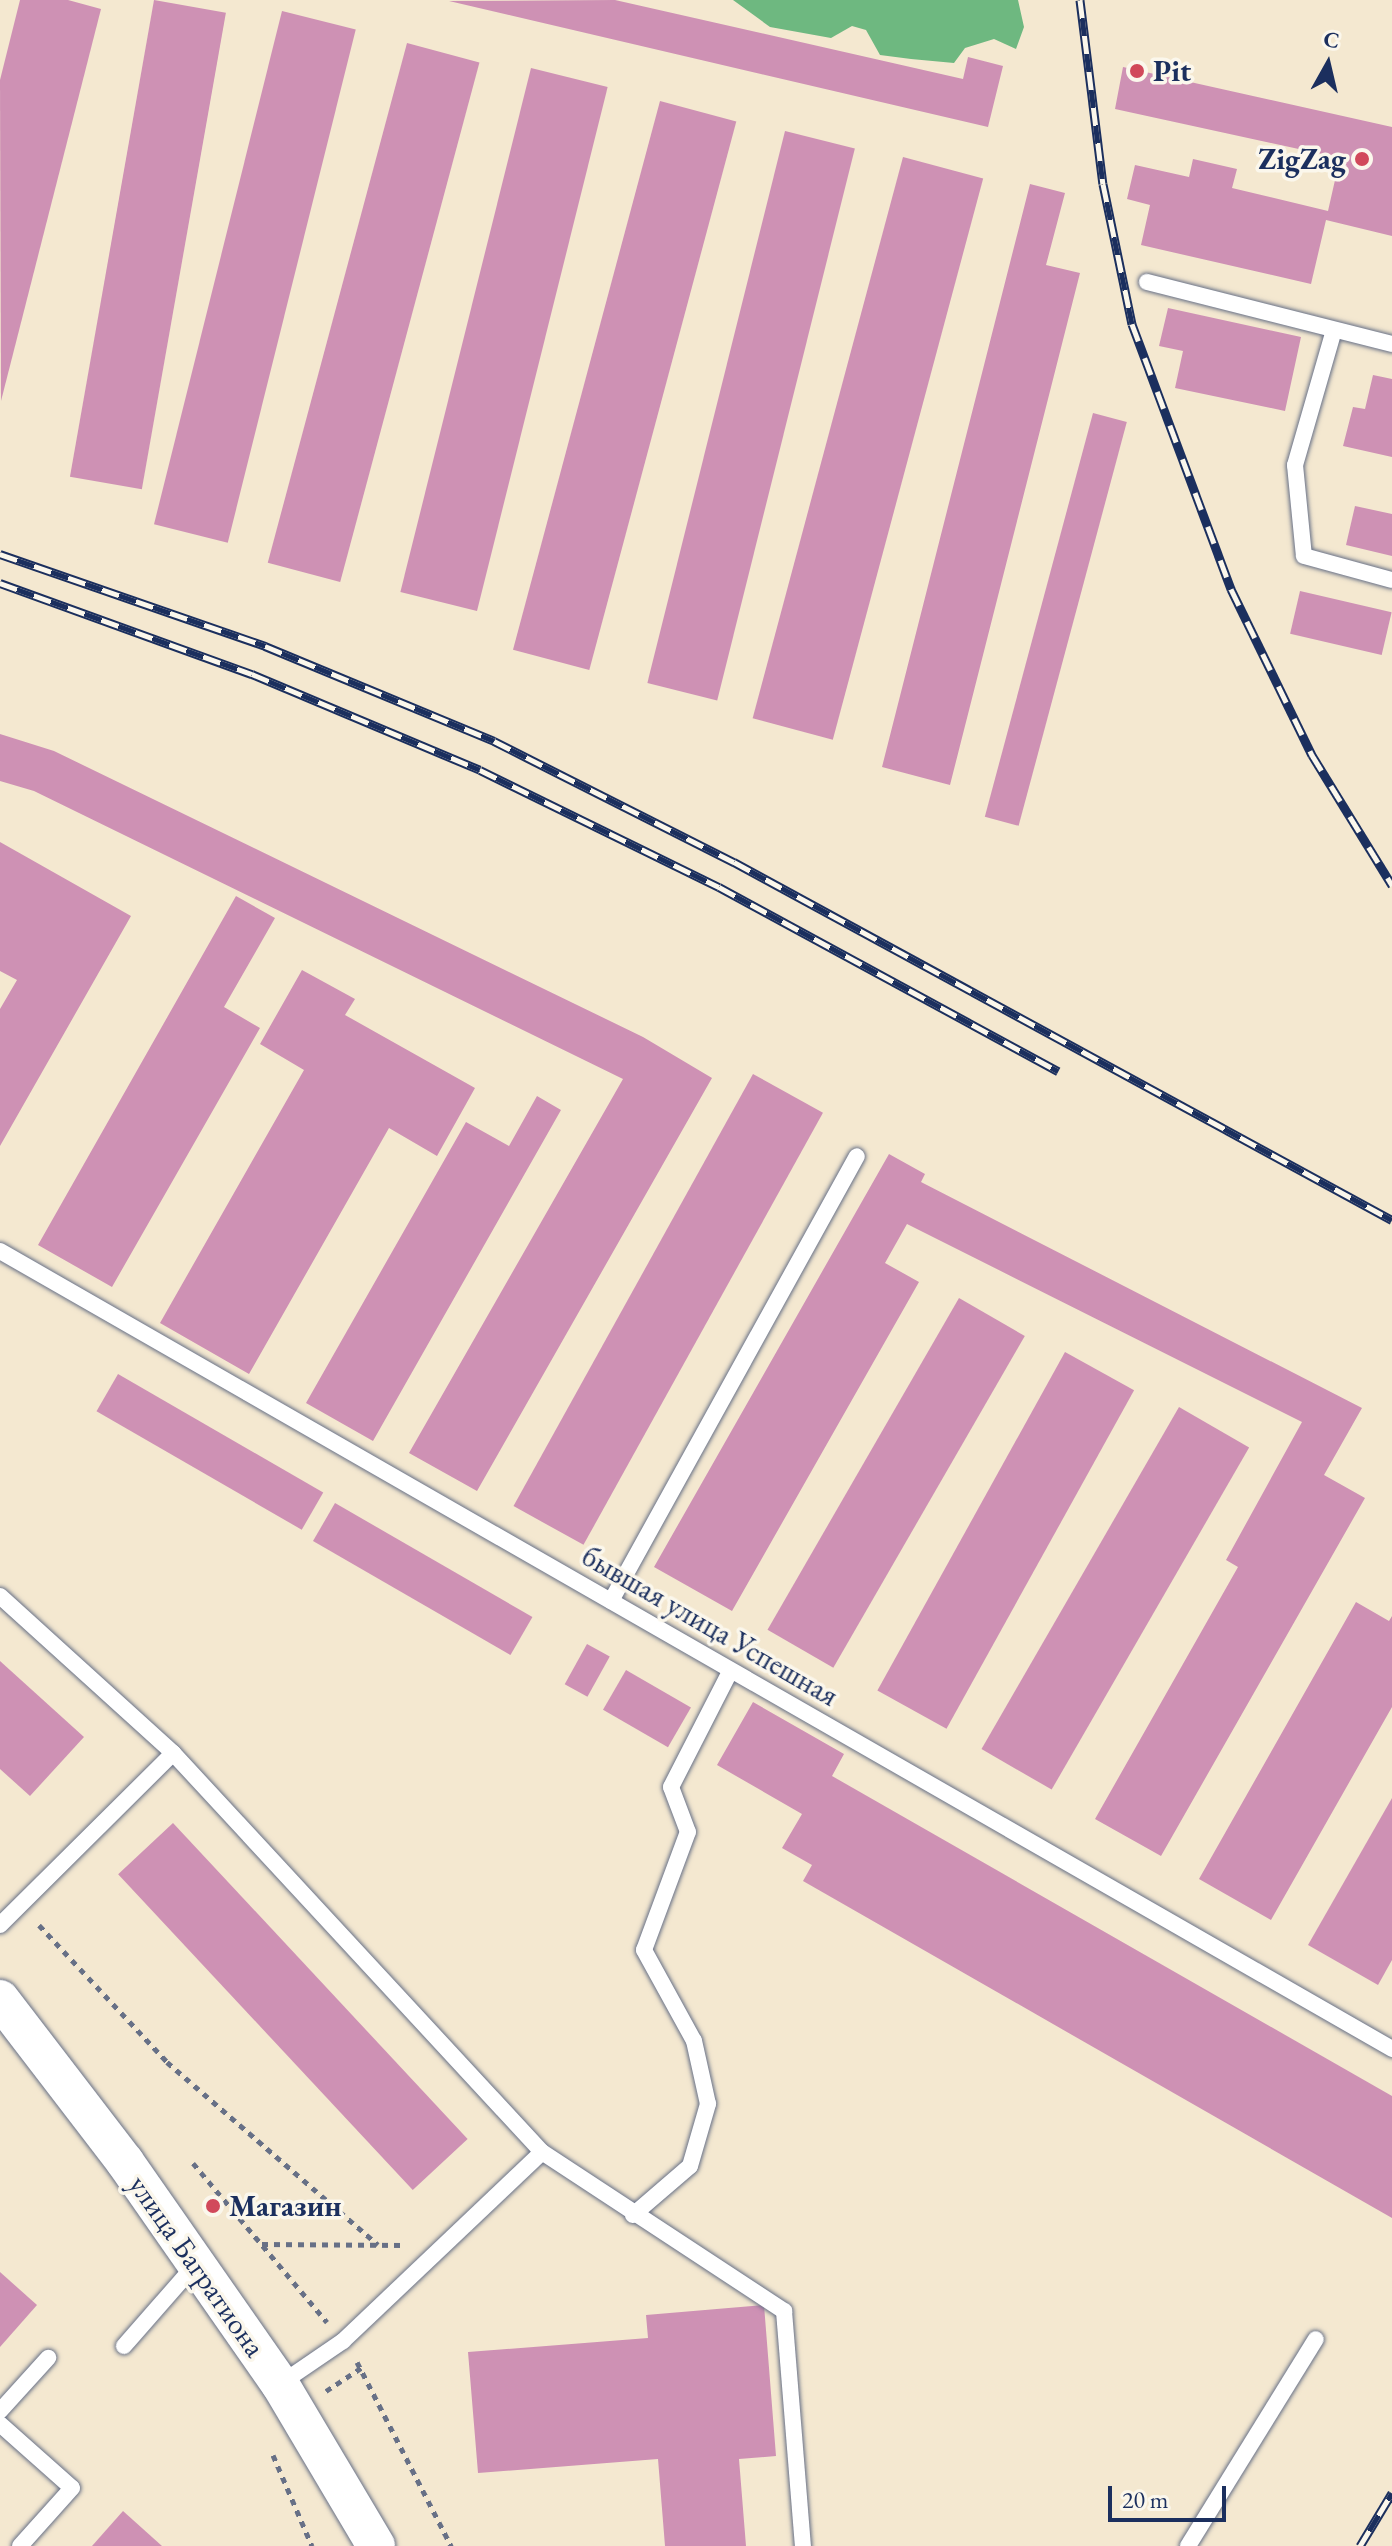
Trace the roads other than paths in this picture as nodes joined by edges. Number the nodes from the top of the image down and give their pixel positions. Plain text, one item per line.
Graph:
1 (1147, 282) dead end
2 (1334, 330) junction
3 (1392, 344) edge
4 (1392, 580) edge
5 (857, 1156) dead end
6 (0, 1251) edge
7 (0, 1596) edge
8 (611, 1601) junction
9 (731, 1670) junction
10 (173, 1753) junction
11 (0, 1925) edge
12 (0, 1999) edge
13 (1392, 2049) edge
14 (542, 2152) junction
15 (633, 2215) junction
16 (195, 2265) junction
17 (1316, 2339) dead end
18 (124, 2346) dead end
19 (48, 2358) dead end
20 (280, 2384) junction
21 (0, 2411) edge
22 (0, 2424) edge
23 (20, 2546) edge
24 (376, 2546) edge
25 (803, 2546) edge
26 (1188, 2546) edge

1 - 2 lane
2 - 3 lane
2 - 4 lane
5 - 8 lane
6 - 8 lane, бывшая улица Успешная
7 - 10 lane
8 - 9 lane, бывшая улица Успешная
9 - 13 lane, бывшая улица Успешная
9 - 15 lane
10 - 11 lane
10 - 14 lane
12 - 16 street, улица Багратиона
14 - 15 lane
14 - 20 lane
15 - 25 lane
16 - 18 lane
16 - 20 street, улица Багратиона
17 - 26 lane
19 - 21 lane
20 - 24 street, улица Багратиона
22 - 23 lane

